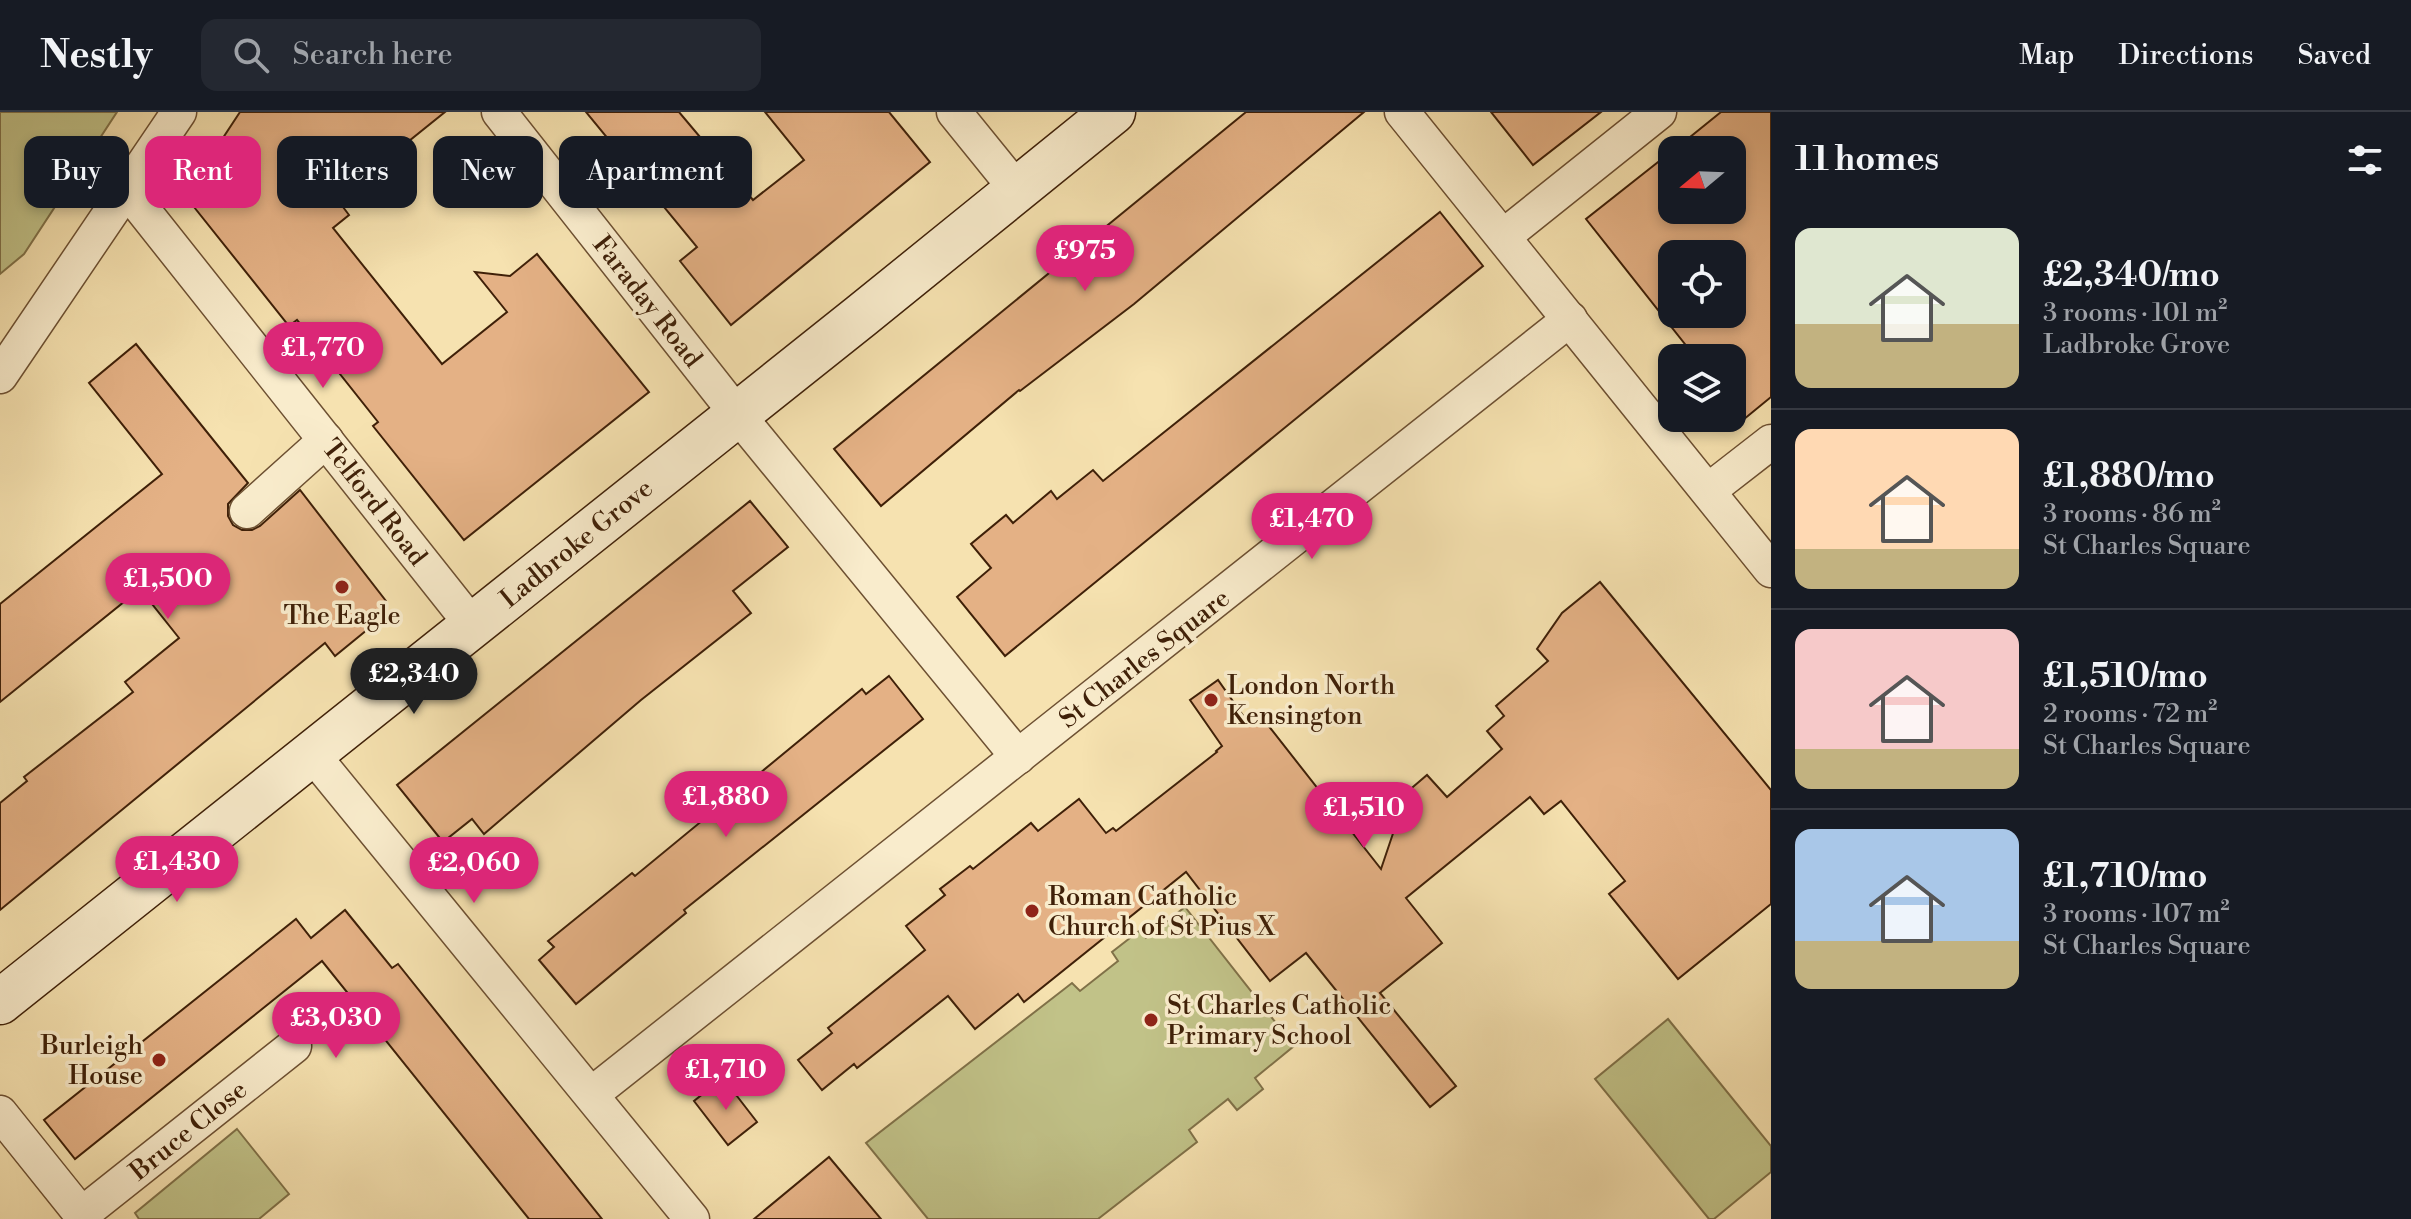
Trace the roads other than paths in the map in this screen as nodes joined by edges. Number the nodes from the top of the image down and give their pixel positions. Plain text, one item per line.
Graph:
1 (179, 112) edge
2 (499, 112) edge
3 (954, 112) edge
4 (1113, 112) edge
5 (1402, 112) edge
6 (1659, 112) edge
7 (129, 187) edge
8 (1018, 191) junction
9 (129, 193) edge
10 (115, 208) edge
11 (1504, 236) junction
12 (1570, 319) junction
13 (0, 376) edge
14 (737, 414) junction
15 (326, 440) junction
16 (1771, 442) edge
17 (1708, 491) junction
18 (247, 511) dead end
19 (1771, 570) edge
20 (473, 626) junction
21 (312, 754) junction
22 (1018, 757) junction
23 (0, 1002) edge
24 (294, 1046) dead end
25 (592, 1094) junction
26 (0, 1113) edge
27 (83, 1217) edge
28 (692, 1219) edge

1 - 7 street
2 - 14 street, Faraday Road
3 - 8 street
4 - 8 main road, Ladbroke Grove
5 - 11 street
6 - 11 street
8 - 14 main road, Ladbroke Grove
9 - 15 street, Telford Road
10 - 13 street
11 - 12 street
12 - 17 street
12 - 22 street, St Charles Square
14 - 20 main road, Ladbroke Grove
14 - 22 street
15 - 18 street
15 - 20 street, Telford Road
16 - 17 street
17 - 19 street
20 - 21 main road, Ladbroke Grove
21 - 23 main road, Ladbroke Grove
21 - 25 street
22 - 25 street, St Charles Square
24 - 27 street, Bruce Close
25 - 28 street
26 - 27 street, Bruce Close

